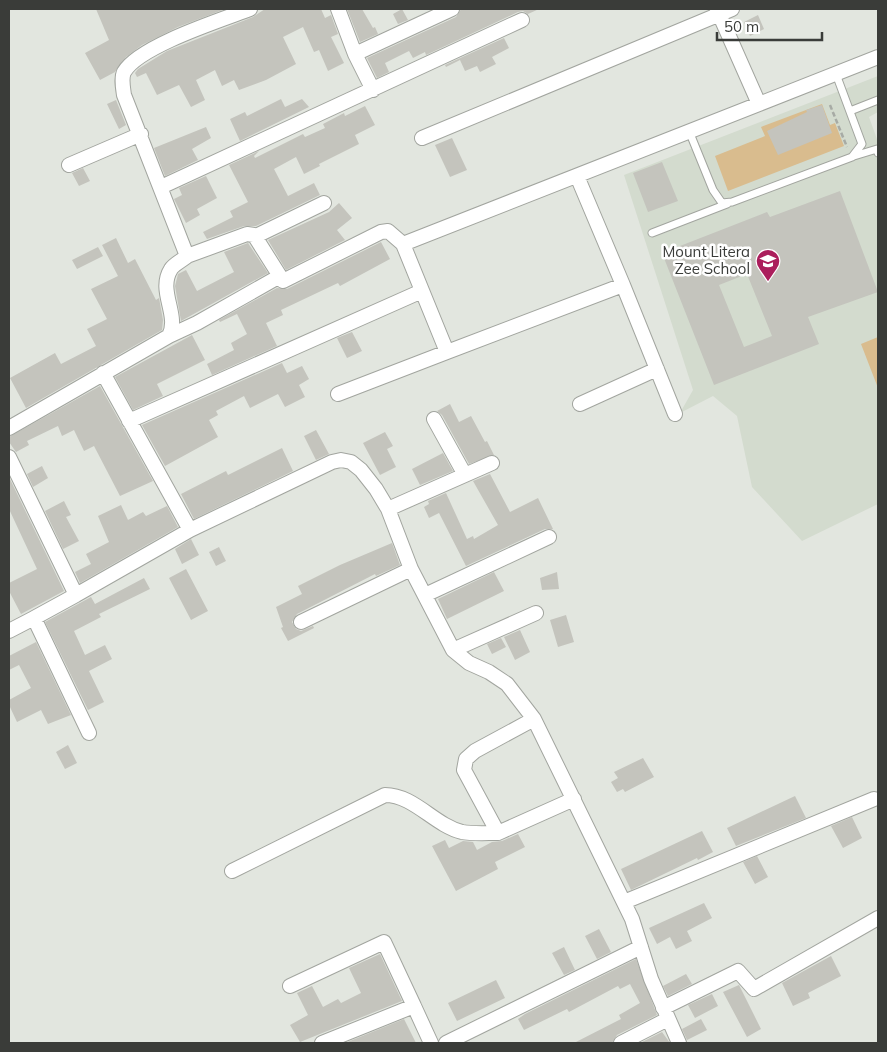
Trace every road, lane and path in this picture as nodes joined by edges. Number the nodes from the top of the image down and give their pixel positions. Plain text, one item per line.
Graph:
1 (250, 9) edge
2 (338, 9) edge
3 (452, 9) edge
4 (723, 10) edge
5 (522, 20) dead end
6 (355, 54) junction
7 (878, 57) edge
8 (836, 74) junction
9 (373, 90) junction
10 (878, 100) edge
11 (759, 104) junction
12 (830, 105) dead end
13 (850, 111) junction
14 (689, 131) junction
15 (141, 134) junction
16 (422, 138) dead end
17 (844, 150) dead end
18 (878, 153) edge
19 (852, 157) junction
20 (69, 165) dead end
21 (577, 176) junction
22 (161, 187) junction
23 (732, 202) junction
24 (324, 203) dead end
25 (652, 233) dead end
26 (256, 236) junction
27 (403, 244) junction
28 (187, 256) junction
29 (280, 276) junction
30 (623, 285) junction
31 (422, 291) junction
32 (169, 336) junction
33 (447, 352) junction
34 (657, 369) junction
35 (103, 374) junction
36 (338, 394) dead end
37 (580, 404) dead end
38 (675, 414) dead end
39 (434, 419) dead end
40 (129, 421) junction
41 (9, 428) edge
42 (9, 457) edge
43 (492, 463) dead end
44 (466, 475) junction
45 (388, 509) junction
46 (190, 530) junction
47 (549, 536) dead end
48 (411, 569) junction
49 (425, 595) junction
50 (76, 596) junction
51 (536, 613) dead end
52 (34, 618) junction
53 (301, 622) dead end
54 (9, 631) edge
55 (453, 650) junction
56 (534, 719) junction
57 (89, 732) dead end
58 (874, 798) dead end
59 (574, 799) junction
60 (498, 833) junction
61 (232, 871) dead end
62 (624, 902) junction
63 (878, 918) edge
64 (641, 947) junction
65 (290, 986) dead end
66 (414, 1006) junction
67 (665, 1013) junction
68 (322, 1043) edge
69 (431, 1043) edge
70 (446, 1043) edge
71 (621, 1043) edge
72 (679, 1043) edge

1 - 15 street
2 - 6 street
3 - 6 street
4 - 11 street
4 - 16 street
5 - 9 street
6 - 9 street
7 - 8 street
8 - 11 street
8 - 13 lane
9 - 22 street
10 - 13 lane
11 - 14 street
12 - 17 path
13 - 19 lane
14 - 21 street
14 - 23 lane
15 - 20 street
15 - 22 street
18 - 19 lane
19 - 23 lane
21 - 27 street
21 - 30 street
22 - 28 street
23 - 25 lane
24 - 26 street
26 - 28 street
26 - 29 street
27 - 29 street
27 - 31 street
28 - 32 street
29 - 32 street
30 - 33 street
30 - 34 street
31 - 33 street
31 - 40 street
32 - 35 street
33 - 36 street
34 - 37 street
34 - 38 street
35 - 40 street
35 - 41 street
39 - 44 street
40 - 46 street
42 - 50 street
43 - 44 street
44 - 45 street
45 - 46 street
45 - 48 street
46 - 50 street
47 - 49 street
48 - 49 street
48 - 53 street
49 - 55 street
50 - 52 street
51 - 55 street
52 - 54 street
52 - 57 street
55 - 56 street
56 - 59 street
56 - 60 street
58 - 62 street
59 - 60 street
59 - 62 street
60 - 61 street
62 - 64 street
63 - 67 street
64 - 67 street
64 - 70 street
65 - 66 street
66 - 68 street
66 - 69 street
67 - 71 street
67 - 72 street

